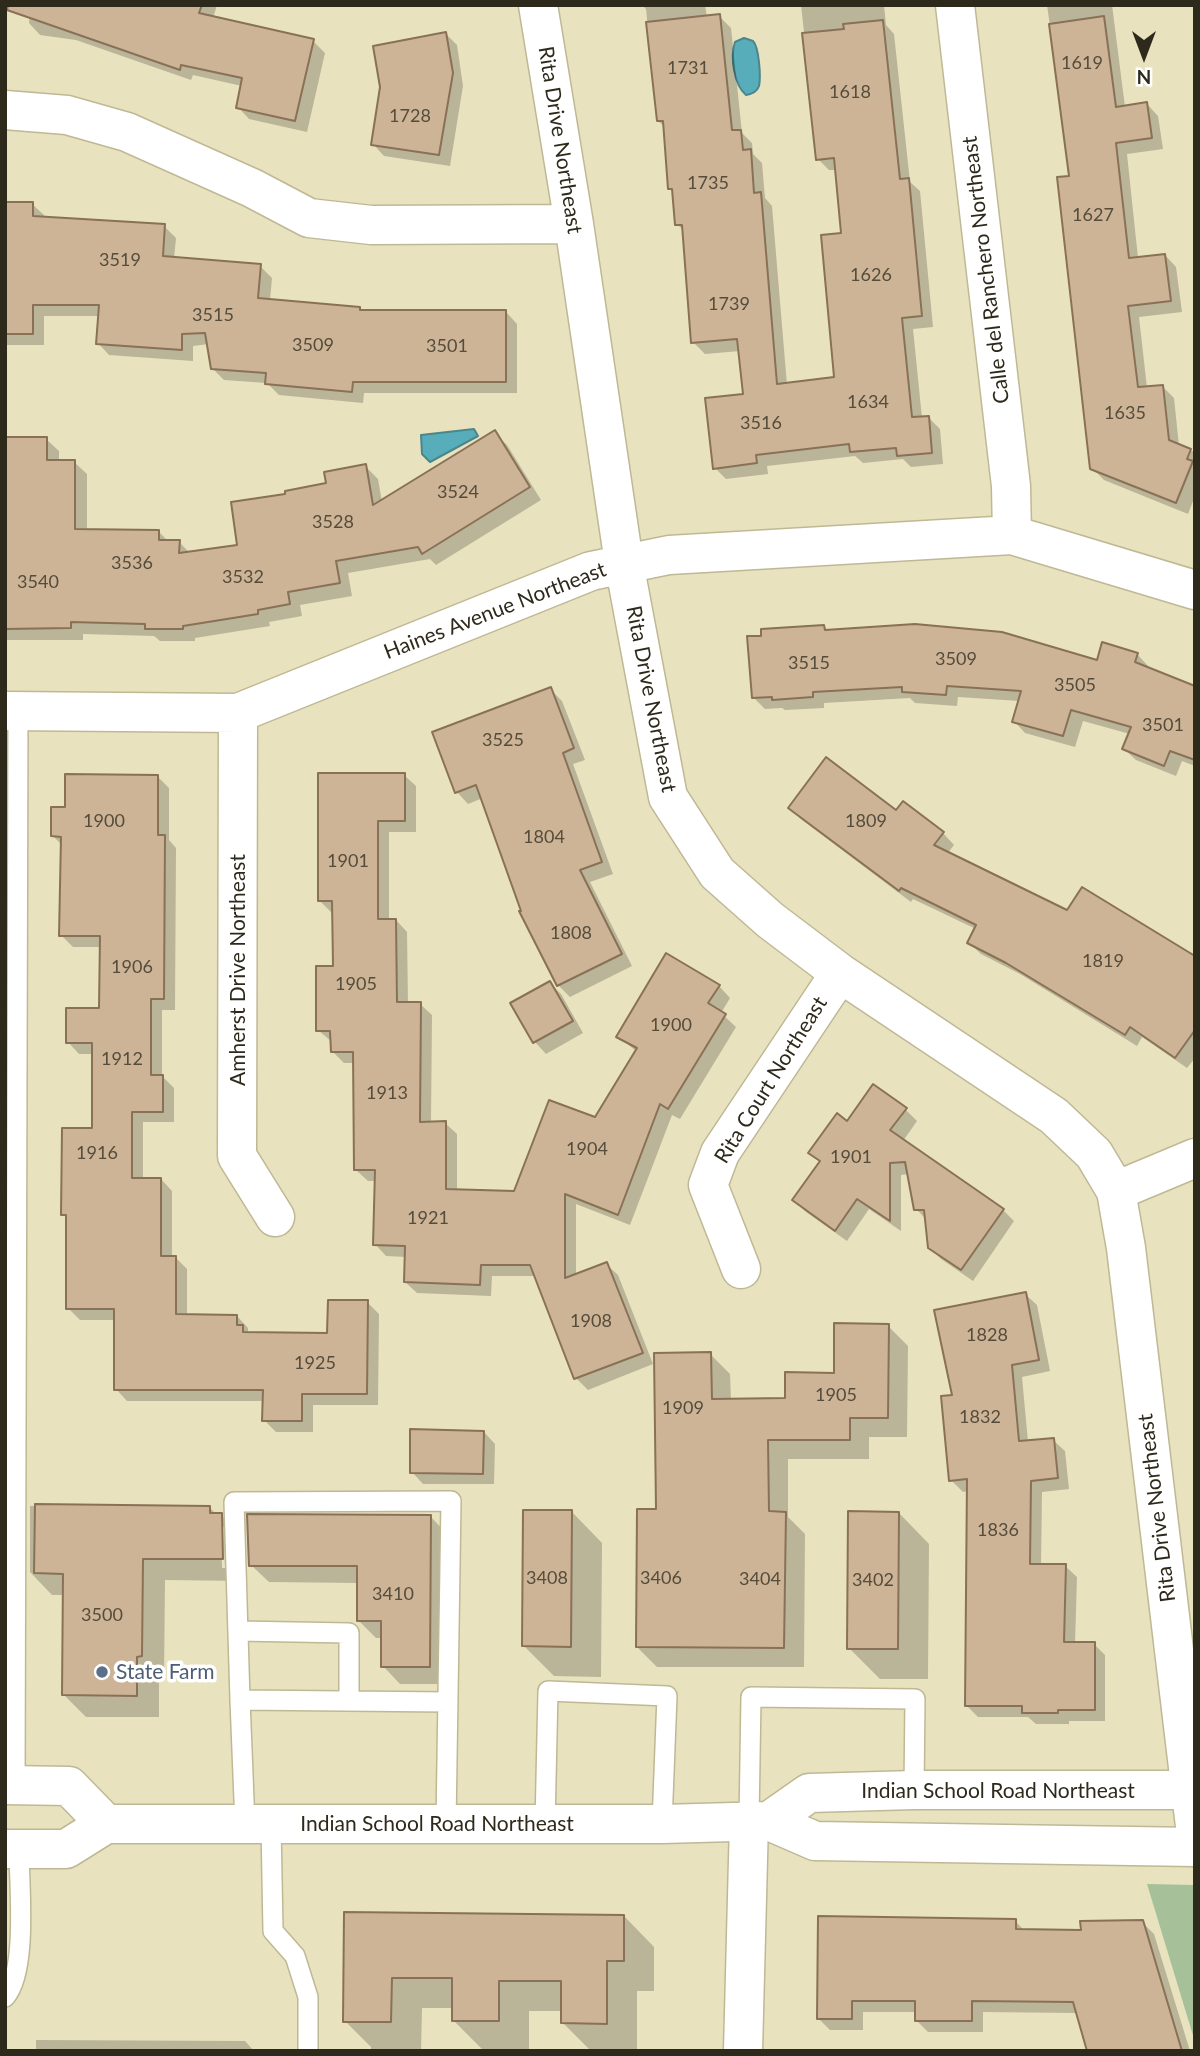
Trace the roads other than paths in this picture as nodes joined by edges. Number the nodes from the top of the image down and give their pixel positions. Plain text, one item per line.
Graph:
1 (538, 5) edge
2 (955, 5) edge
3 (5, 110) edge
4 (574, 224) junction
5 (1012, 535) junction
6 (624, 563) junction
7 (1195, 590) edge
8 (11, 711) edge
9 (238, 713) junction
10 (840, 973) junction
11 (1195, 1158) edge
12 (1116, 1191) junction
13 (275, 1217) dead end
14 (11, 1260) edge
15 (741, 1269) dead end
16 (238, 1631) junction
17 (240, 1700) junction
18 (349, 1700) junction
19 (448, 1702) junction
20 (10, 1786) edge
21 (914, 1790) junction
22 (1193, 1802) edge
23 (759, 1821) junction
24 (106, 1824) junction
25 (446, 1824) junction
26 (545, 1824) junction
27 (662, 1824) junction
28 (258, 1825) junction
29 (1195, 1847) edge
30 (12, 1849) edge
31 (5, 1997) edge
32 (308, 2051) edge
33 (743, 2051) edge

1 - 4 street, Rita Drive Northeast
2 - 5 street, Calle del Ranchero Northeast
3 - 4 street
4 - 6 street, Rita Drive Northeast
5 - 6 street, Haines Avenue Northeast
5 - 7 street, Haines Avenue Northeast
6 - 9 street, Haines Avenue Northeast
6 - 10 street, Rita Drive Northeast
8 - 9 street, Haines Avenue Northeast
8 - 14 lane
9 - 13 street, Amherst Drive Northeast
10 - 12 street, Rita Drive Northeast
10 - 15 street, Rita Court Northeast
11 - 12 street
12 - 22 street, Rita Drive Northeast
14 - 20 lane
16 - 17 lane
16 - 18 lane
16 - 19 lane
17 - 18 lane
17 - 28 lane
18 - 19 lane
19 - 25 lane
20 - 24 street
21 - 22 street, Indian School Road Northeast
21 - 23 street, Indian School Road Northeast
21 - 23 lane
23 - 27 street, Indian School Road Northeast
23 - 29 street, Indian School Road Northeast
23 - 33 street
24 - 28 street, Indian School Road Northeast
24 - 30 street
25 - 26 street, Indian School Road Northeast
25 - 28 street, Indian School Road Northeast
26 - 27 street, Indian School Road Northeast
26 - 27 lane
28 - 32 lane
30 - 31 lane

